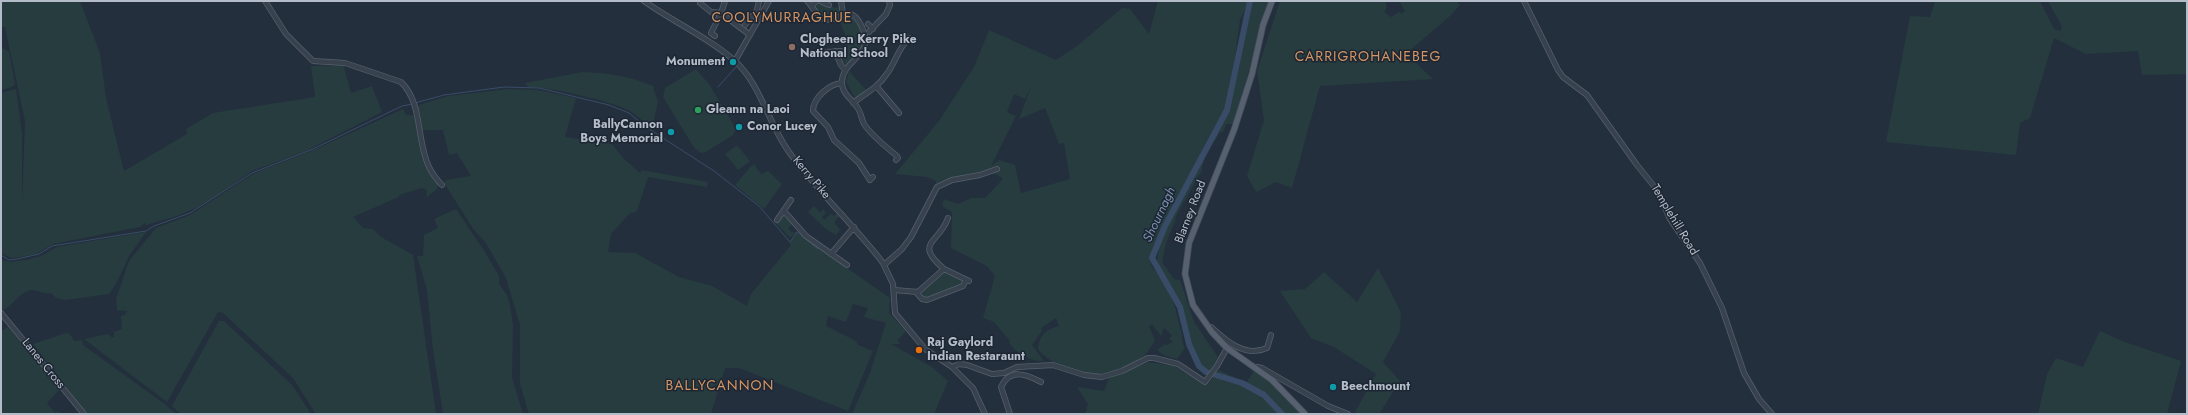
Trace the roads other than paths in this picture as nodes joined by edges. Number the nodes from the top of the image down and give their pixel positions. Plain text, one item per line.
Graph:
1 (265, 1) edge
2 (644, 1) edge
3 (701, 1) edge
4 (725, 1) edge
5 (759, 1) edge
6 (769, 1) edge
7 (808, 1) edge
8 (816, 1) edge
9 (820, 1) edge
10 (841, 1) edge
11 (889, 1) edge
12 (1272, 1) edge
13 (1524, 1) edge
14 (829, 5) dead end
15 (812, 6) junction
16 (721, 13) junction
17 (843, 14) junction
18 (868, 24) dead end
19 (745, 25) dead end
20 (750, 35) junction
21 (715, 36) dead end
22 (909, 38) dead end
23 (835, 51) junction
24 (841, 51) dead end
25 (827, 52) dead end
26 (734, 61) junction
27 (846, 70) junction
28 (842, 83) junction
29 (877, 86) junction
30 (853, 103) junction
31 (899, 114) dead end
32 (896, 160) dead end
33 (997, 169) dead end
34 (873, 177) dead end
35 (442, 185) dead end
36 (792, 200) dead end
37 (784, 211) junction
38 (948, 218) dead end
39 (777, 220) dead end
40 (854, 227) junction
41 (831, 254) junction
42 (847, 265) dead end
43 (884, 265) junction
44 (944, 269) junction
45 (894, 290) junction
46 (916, 292) junction
47 (1, 313) edge
48 (1209, 328) junction
49 (1271, 335) dead end
50 (1227, 348) junction
51 (952, 367) junction
52 (1257, 367) junction
53 (1004, 373) junction
54 (1008, 377) junction
55 (1041, 382) dead end
56 (84, 414) edge
57 (985, 414) edge
58 (1010, 414) edge
59 (1305, 414) edge
60 (1348, 414) edge
61 (1772, 414) edge

1 - 35 street
2 - 26 street, Kerry Pike
3 - 16 street
4 - 16 street
5 - 19 street
6 - 20 street
7 - 15 street
8 - 15 street
9 - 14 street
10 - 17 street
11 - 18 street
12 - 48 main road, Blarney Road
13 - 61 street, Templehill Road
15 - 17 street
16 - 20 street
16 - 21 street
17 - 27 street
20 - 26 street
22 - 29 street
23 - 24 street
23 - 25 street
23 - 27 street
26 - 40 street, Kerry Pike
27 - 28 street
28 - 30 street
28 - 34 street
29 - 30 street
29 - 31 street
30 - 32 street
33 - 43 street
36 - 37 street
37 - 39 street
37 - 41 street
38 - 44 street
40 - 41 street
40 - 43 street, Kerry Pike
41 - 42 street
43 - 45 street, Kerry Pike
44 - 46 street
44 - 46 street
45 - 46 street
45 - 51 street
47 - 56 street, Lanes Cross
48 - 49 street
48 - 50 main road, Blarney Road
50 - 52 main road, Blarney Road
50 - 53 street
51 - 53 street
51 - 57 street
52 - 59 main road, Blarney Road
52 - 60 street
53 - 54 street
54 - 55 street
54 - 58 street

